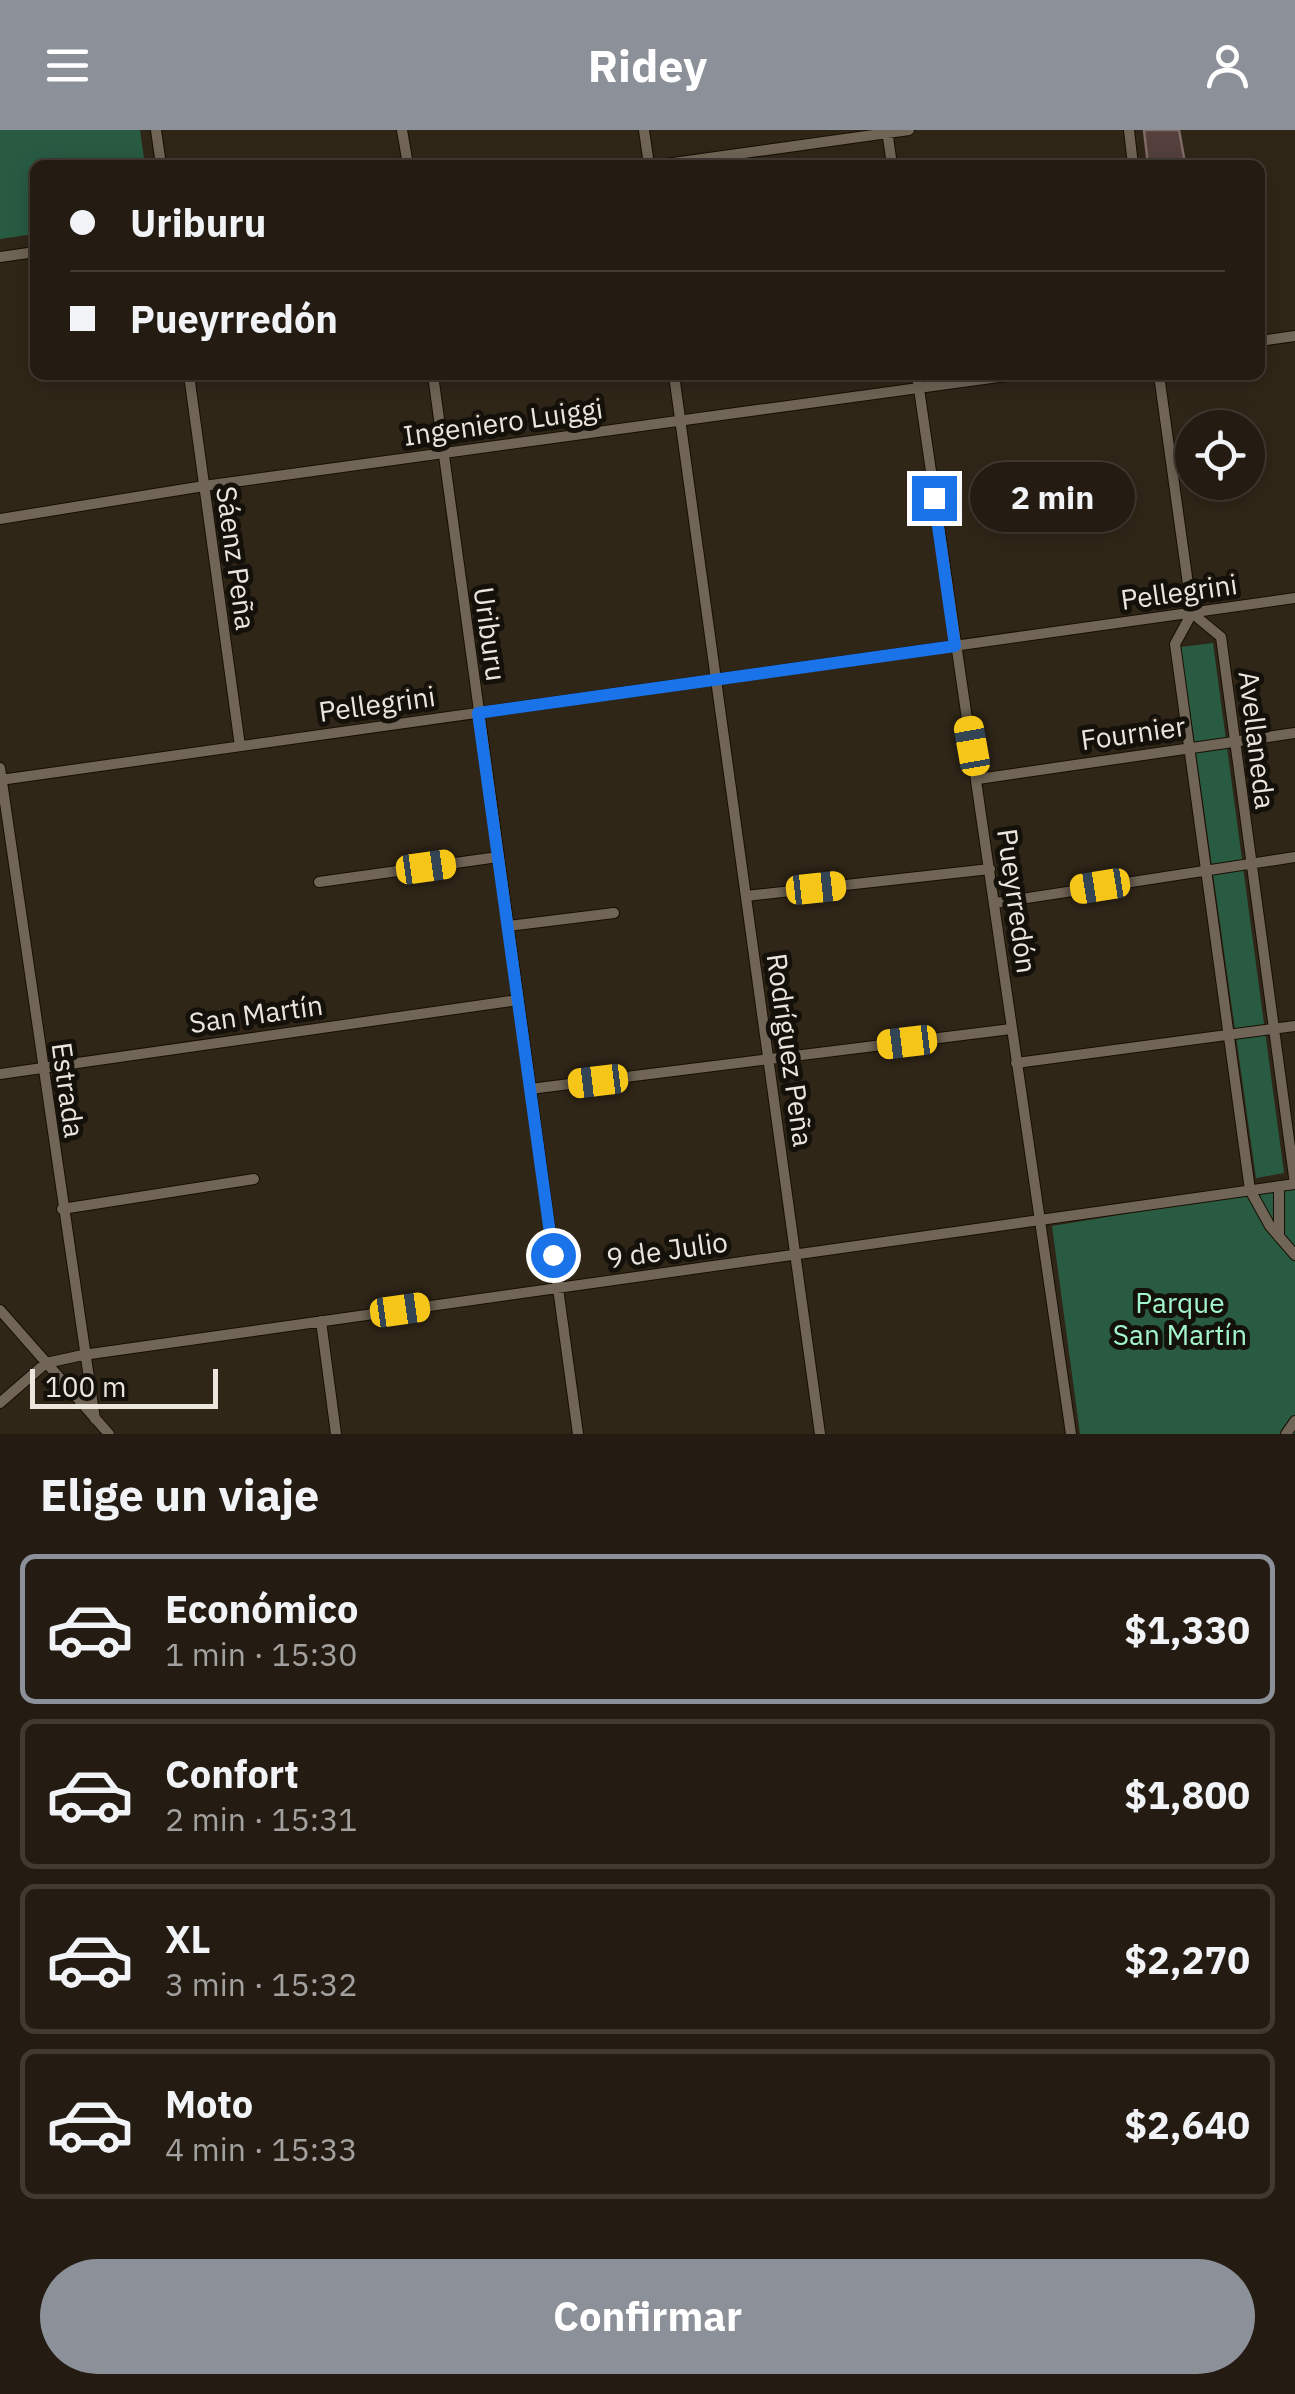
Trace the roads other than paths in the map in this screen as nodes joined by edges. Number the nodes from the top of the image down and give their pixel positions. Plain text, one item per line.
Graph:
1 (156, 130) edge
2 (402, 130) edge
3 (644, 130) edge
4 (909, 130) edge
5 (1129, 130) edge
6 (888, 132) edge
7 (159, 160) edge
8 (407, 160) edge
9 (648, 160) edge
10 (694, 160) edge
11 (891, 160) edge
12 (1133, 160) edge
13 (30, 253) edge
14 (0, 257) edge
15 (1295, 336) edge
16 (1265, 340) edge
17 (190, 380) edge
18 (434, 380) edge
19 (675, 380) edge
20 (918, 380) edge
21 (977, 380) edge
22 (1160, 380) edge
23 (919, 388) junction
24 (680, 420) junction
25 (442, 453) junction
26 (204, 486) junction
27 (0, 519) edge
28 (1295, 598) edge
29 (1192, 613) junction
30 (955, 646) junction
31 (716, 680) junction
32 (478, 713) junction
33 (1295, 733) edge
34 (1234, 742) junction
35 (240, 746) junction
36 (1189, 748) junction
37 (0, 776) edge
38 (978, 778) junction
39 (498, 857) junction
40 (1295, 857) edge
41 (1250, 864) junction
42 (990, 869) junction
43 (1205, 870) junction
44 (319, 882) dead end
45 (746, 896) junction
46 (996, 903) junction
47 (614, 913) dead end
48 (508, 926) junction
49 (518, 1000) junction
50 (1295, 1026) edge
51 (1011, 1029) junction
52 (1274, 1029) junction
53 (1229, 1034) junction
54 (768, 1059) junction
55 (1016, 1063) junction
56 (42, 1067) junction
57 (0, 1074) edge
58 (530, 1089) junction
59 (254, 1180) dead end
60 (1295, 1184) edge
61 (1279, 1186) junction
62 (1250, 1190) junction
63 (62, 1209) junction
64 (1042, 1221) junction
65 (1279, 1238) junction
66 (796, 1254) junction
67 (1295, 1254) edge
68 (558, 1288) junction
69 (0, 1310) edge
70 (321, 1320) junction
71 (83, 1355) junction
72 (46, 1362) junction
73 (0, 1403) edge
74 (95, 1419) junction
75 (1295, 1421) edge
76 (109, 1434) edge
77 (336, 1434) edge
78 (578, 1434) edge
79 (820, 1434) edge
80 (1072, 1434) edge
81 (1286, 1434) edge

1 - 7 street
2 - 8 street
3 - 9 street
4 - 6 street
5 - 12 street
6 - 10 street
6 - 11 street
13 - 14 street
15 - 16 street
17 - 26 street, Sáenz Peña
18 - 25 street, Uriburu
19 - 24 street, Rodríguez Peña
20 - 23 street, Pueyrredón
21 - 23 street, Ingeniero Luiggi
22 - 29 street
23 - 24 street, Ingeniero Luiggi
23 - 30 street, Pueyrredón
24 - 25 street, Ingeniero Luiggi
24 - 31 street, Rodríguez Peña
25 - 26 street, Ingeniero Luiggi
25 - 32 street, Uriburu
26 - 27 street, Ingeniero Luiggi
26 - 35 street, Sáenz Peña
28 - 29 street, Pellegrini
29 - 30 street, Pellegrini
29 - 34 street, Avellaneda
29 - 36 street
30 - 31 street, Pellegrini
30 - 38 street, Pueyrredón
31 - 32 street, Pellegrini
31 - 45 street, Rodríguez Peña
32 - 35 street, Pellegrini
32 - 39 street, Uriburu
33 - 34 street, Fournier
34 - 36 street, Fournier
34 - 41 street, Avellaneda
35 - 37 street, Pellegrini
36 - 38 street, Fournier
36 - 43 street
37 - 56 street, Estrada
38 - 42 street, Pueyrredón
39 - 44 street
39 - 48 street, Uriburu
40 - 41 street
41 - 43 street
41 - 52 street, Avellaneda
42 - 45 street
42 - 46 street, Pueyrredón
43 - 46 street
43 - 53 street
45 - 54 street, Rodríguez Peña
46 - 51 street, Pueyrredón
47 - 48 street
48 - 49 street, Uriburu
49 - 56 street, San Martín
49 - 58 street, Uriburu
50 - 52 street
51 - 54 street
51 - 55 street, Pueyrredón
52 - 53 street
52 - 60 street, Avellaneda
53 - 55 street
53 - 62 street
54 - 58 street
54 - 66 street, Rodríguez Peña
55 - 64 street, Pueyrredón
56 - 57 street, San Martín
56 - 63 street, Estrada
58 - 68 street, Uriburu
59 - 63 street
60 - 61 street, 9 de Julio
61 - 62 street, 9 de Julio
61 - 65 street
62 - 64 street, 9 de Julio
62 - 65 street
63 - 71 street, Estrada
64 - 66 street, 9 de Julio
64 - 80 street, Pueyrredón
65 - 67 street
66 - 68 street, 9 de Julio
66 - 79 street, Rodríguez Peña
68 - 70 street, 9 de Julio
68 - 78 street, Uriburu
69 - 72 street
70 - 71 street, 9 de Julio
70 - 77 street
71 - 72 street, 9 de Julio
71 - 74 street, Estrada
72 - 73 street
72 - 74 street
74 - 76 street
75 - 81 street

